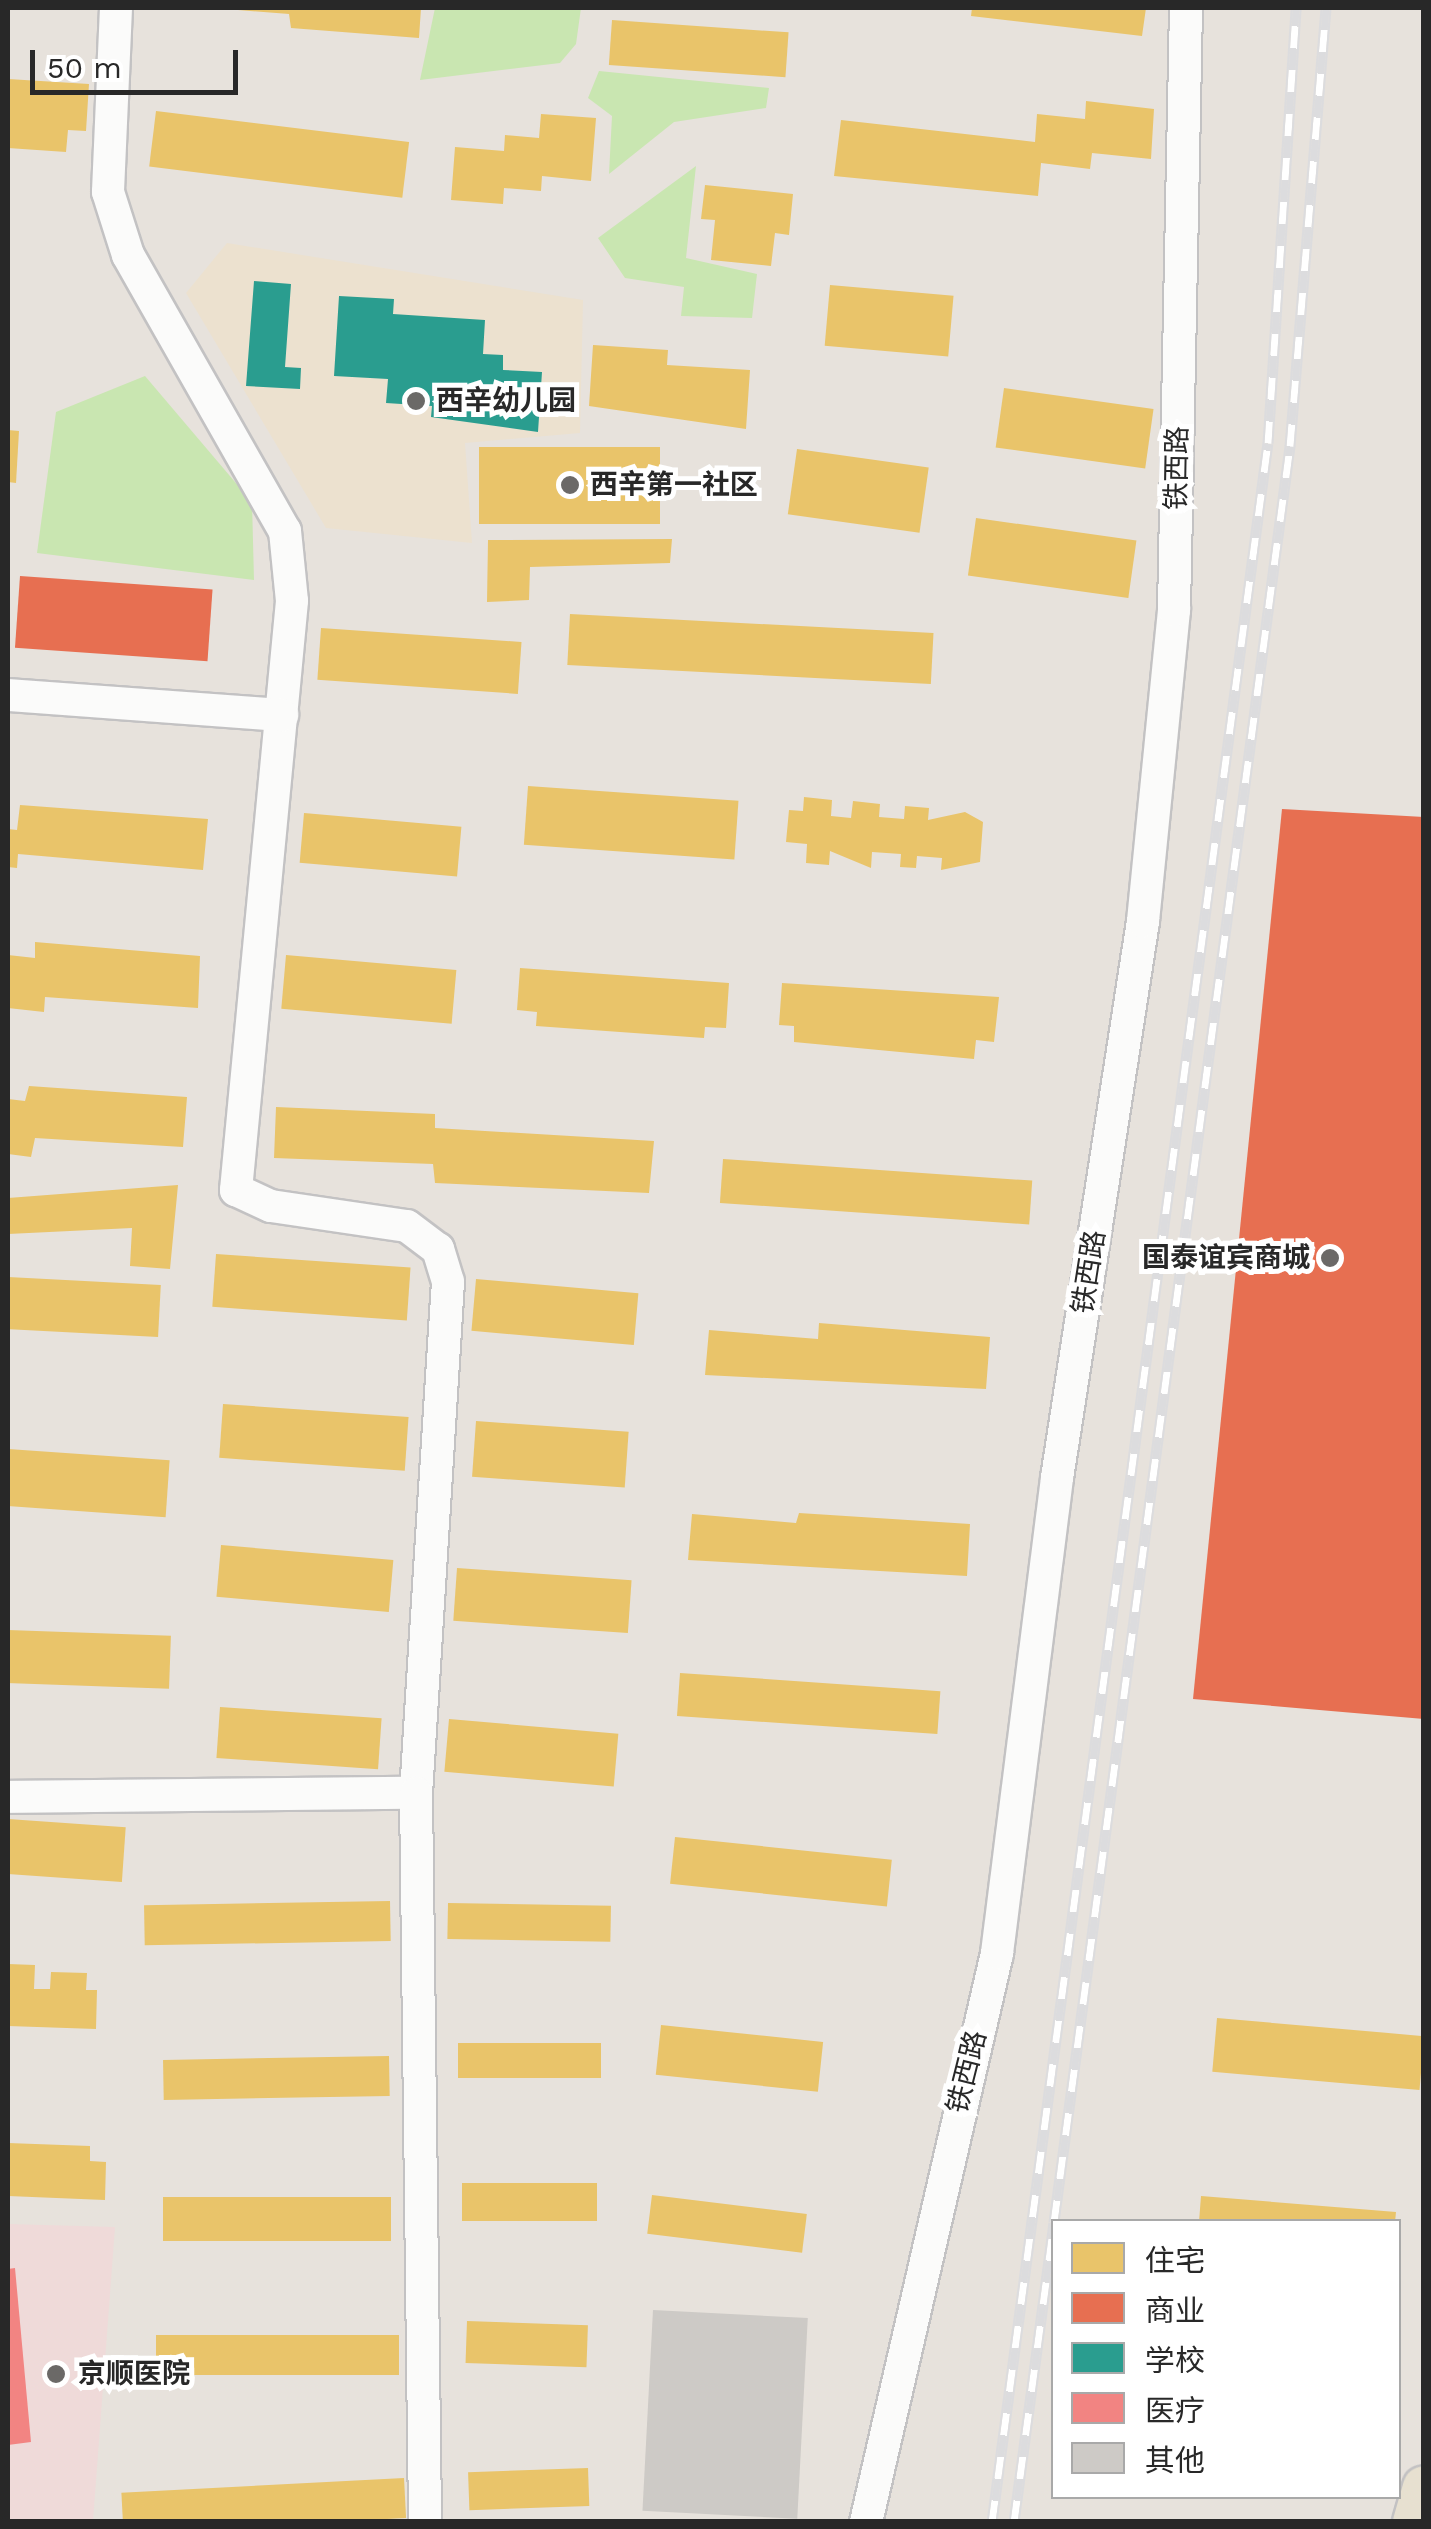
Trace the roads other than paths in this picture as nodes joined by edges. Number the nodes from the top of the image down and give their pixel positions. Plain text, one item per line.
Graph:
1 (116, 8) edge
2 (1186, 8) edge
3 (8, 696) edge
4 (282, 715) junction
5 (416, 1793) junction
6 (8, 1797) edge
7 (1424, 2487) edge
8 (425, 2522) edge
9 (866, 2522) edge
10 (1414, 2522) edge

1 - 4 street
2 - 9 street, 铁西路
3 - 4 street
4 - 5 street
5 - 6 street
5 - 8 street
7 - 10 main road

